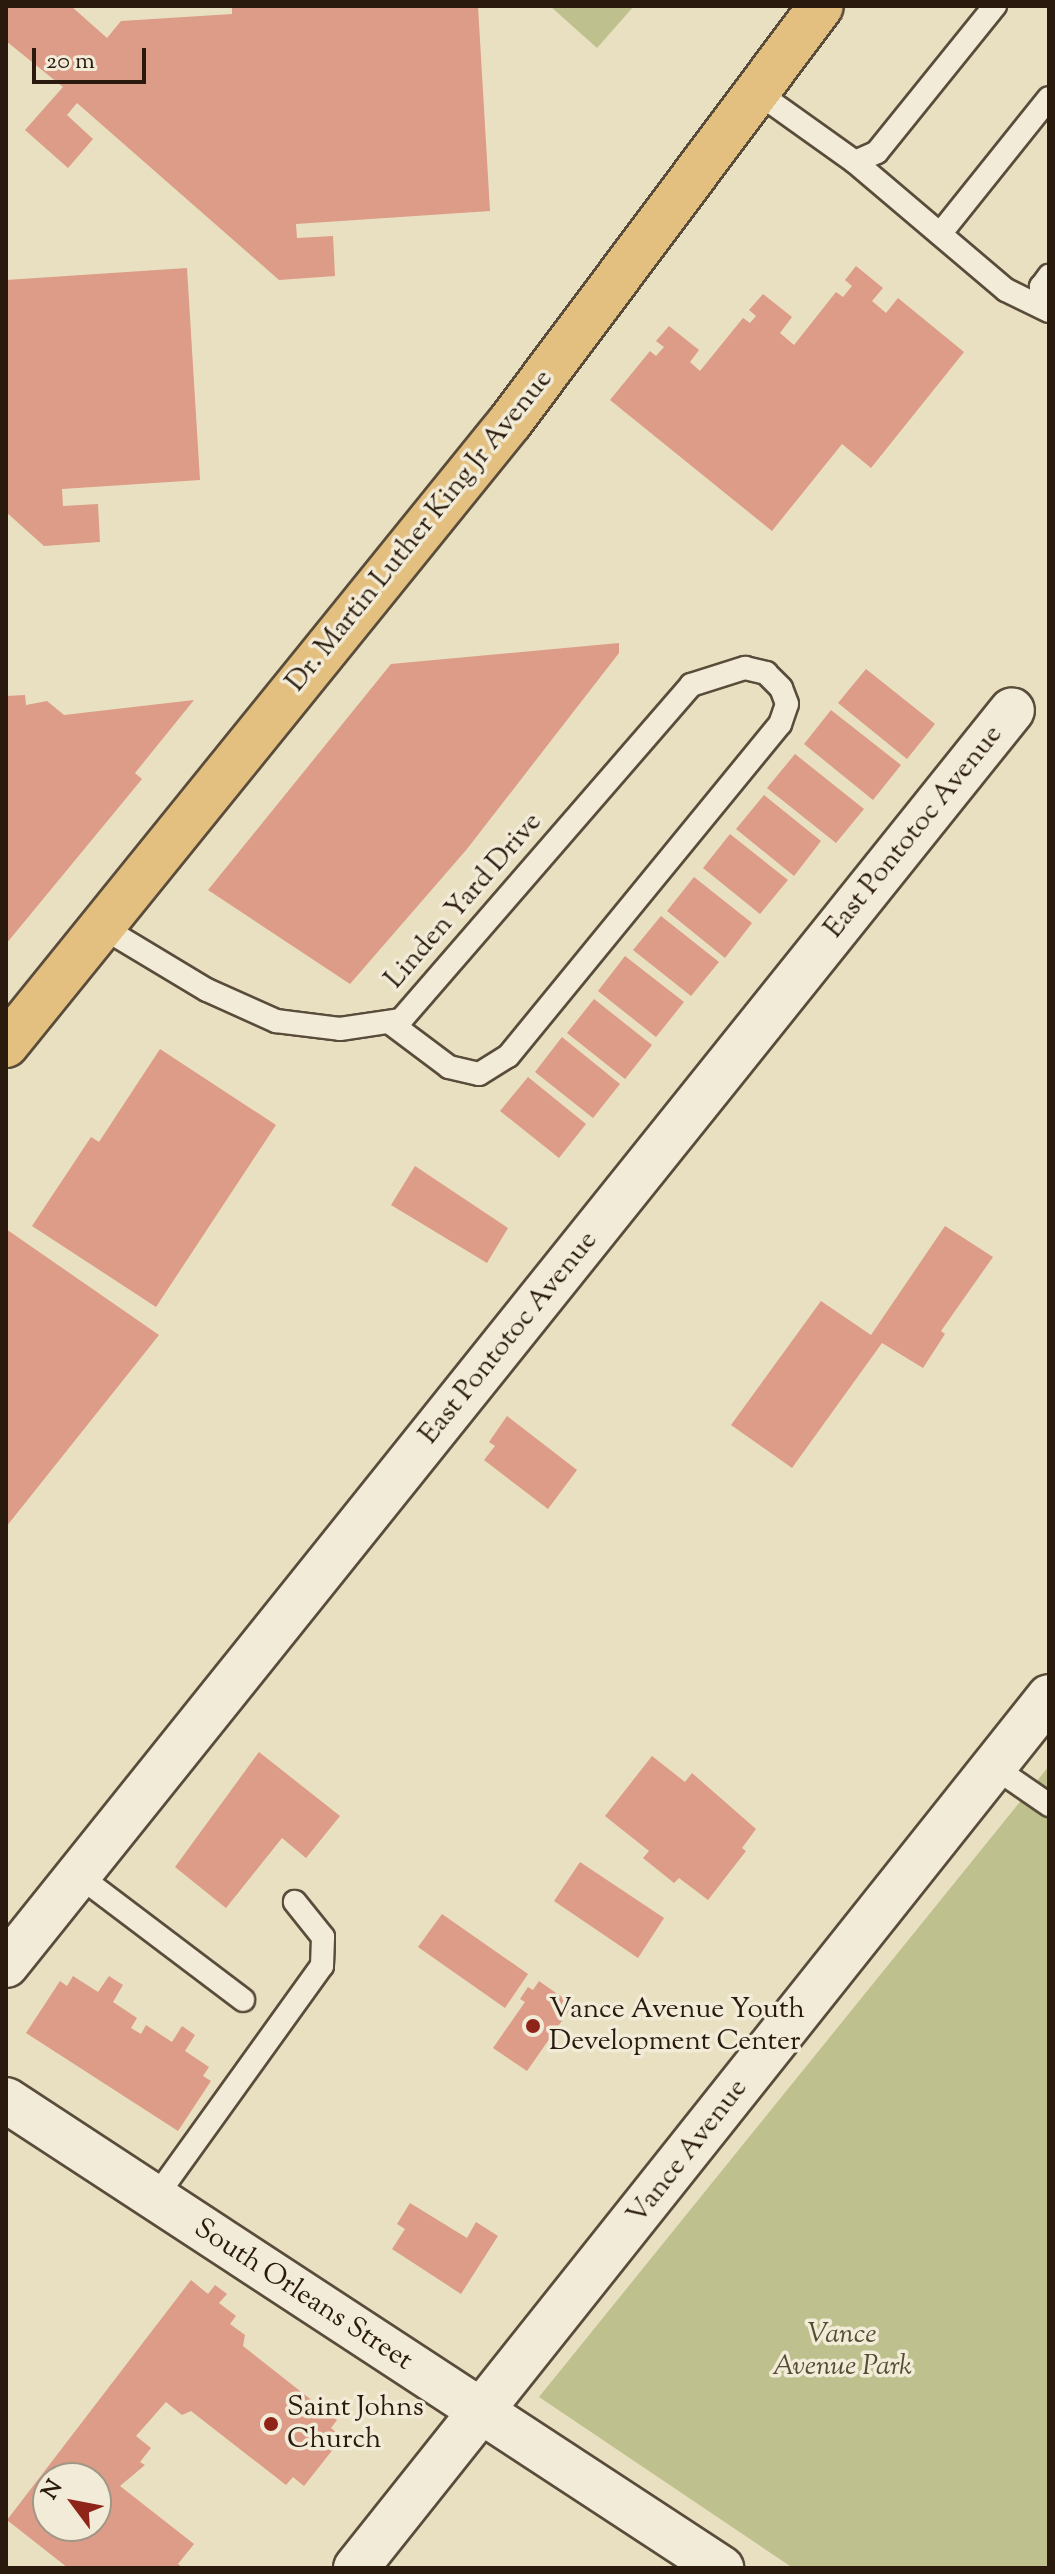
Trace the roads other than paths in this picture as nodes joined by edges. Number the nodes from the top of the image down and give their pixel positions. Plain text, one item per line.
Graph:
1 (821, 6) edge
2 (995, 6) edge
3 (754, 90) junction
4 (1049, 98) edge
5 (855, 162) junction
6 (940, 234) junction
7 (1049, 276) edge
8 (1048, 310) edge
9 (1012, 710) dead end
10 (102, 927) junction
11 (389, 1022) junction
12 (6, 1045) edge
13 (1049, 1697) edge
14 (994, 1767) junction
15 (1049, 1805) edge
16 (78, 1875) junction
17 (295, 1902) dead end
18 (6, 1965) edge
19 (243, 2000) dead end
20 (6, 2100) edge
21 (155, 2198) junction
22 (481, 2412) junction
23 (356, 2568) edge
24 (721, 2568) edge

1 - 3 main road, Dr. Martin Luther King Jr Avenue
2 - 5 lane
3 - 5 lane
3 - 10 main road, Dr. Martin Luther King Jr Avenue
4 - 6 lane
5 - 6 lane
6 - 8 lane
7 - 8 lane
9 - 16 street, East Pontotoc Avenue
10 - 11 lane, Linden Yard Drive
10 - 12 main road, Dr. Martin Luther King Jr Avenue
11 - 11 lane, Linden Yard Drive
13 - 14 street, Vance Avenue
14 - 15 lane
14 - 22 street, Vance Avenue
16 - 18 street, East Pontotoc Avenue
16 - 19 lane
17 - 21 lane
20 - 21 street, South Orleans Street
21 - 22 street, South Orleans Street
22 - 23 street, Vance Avenue
22 - 24 street, South Orleans Street

